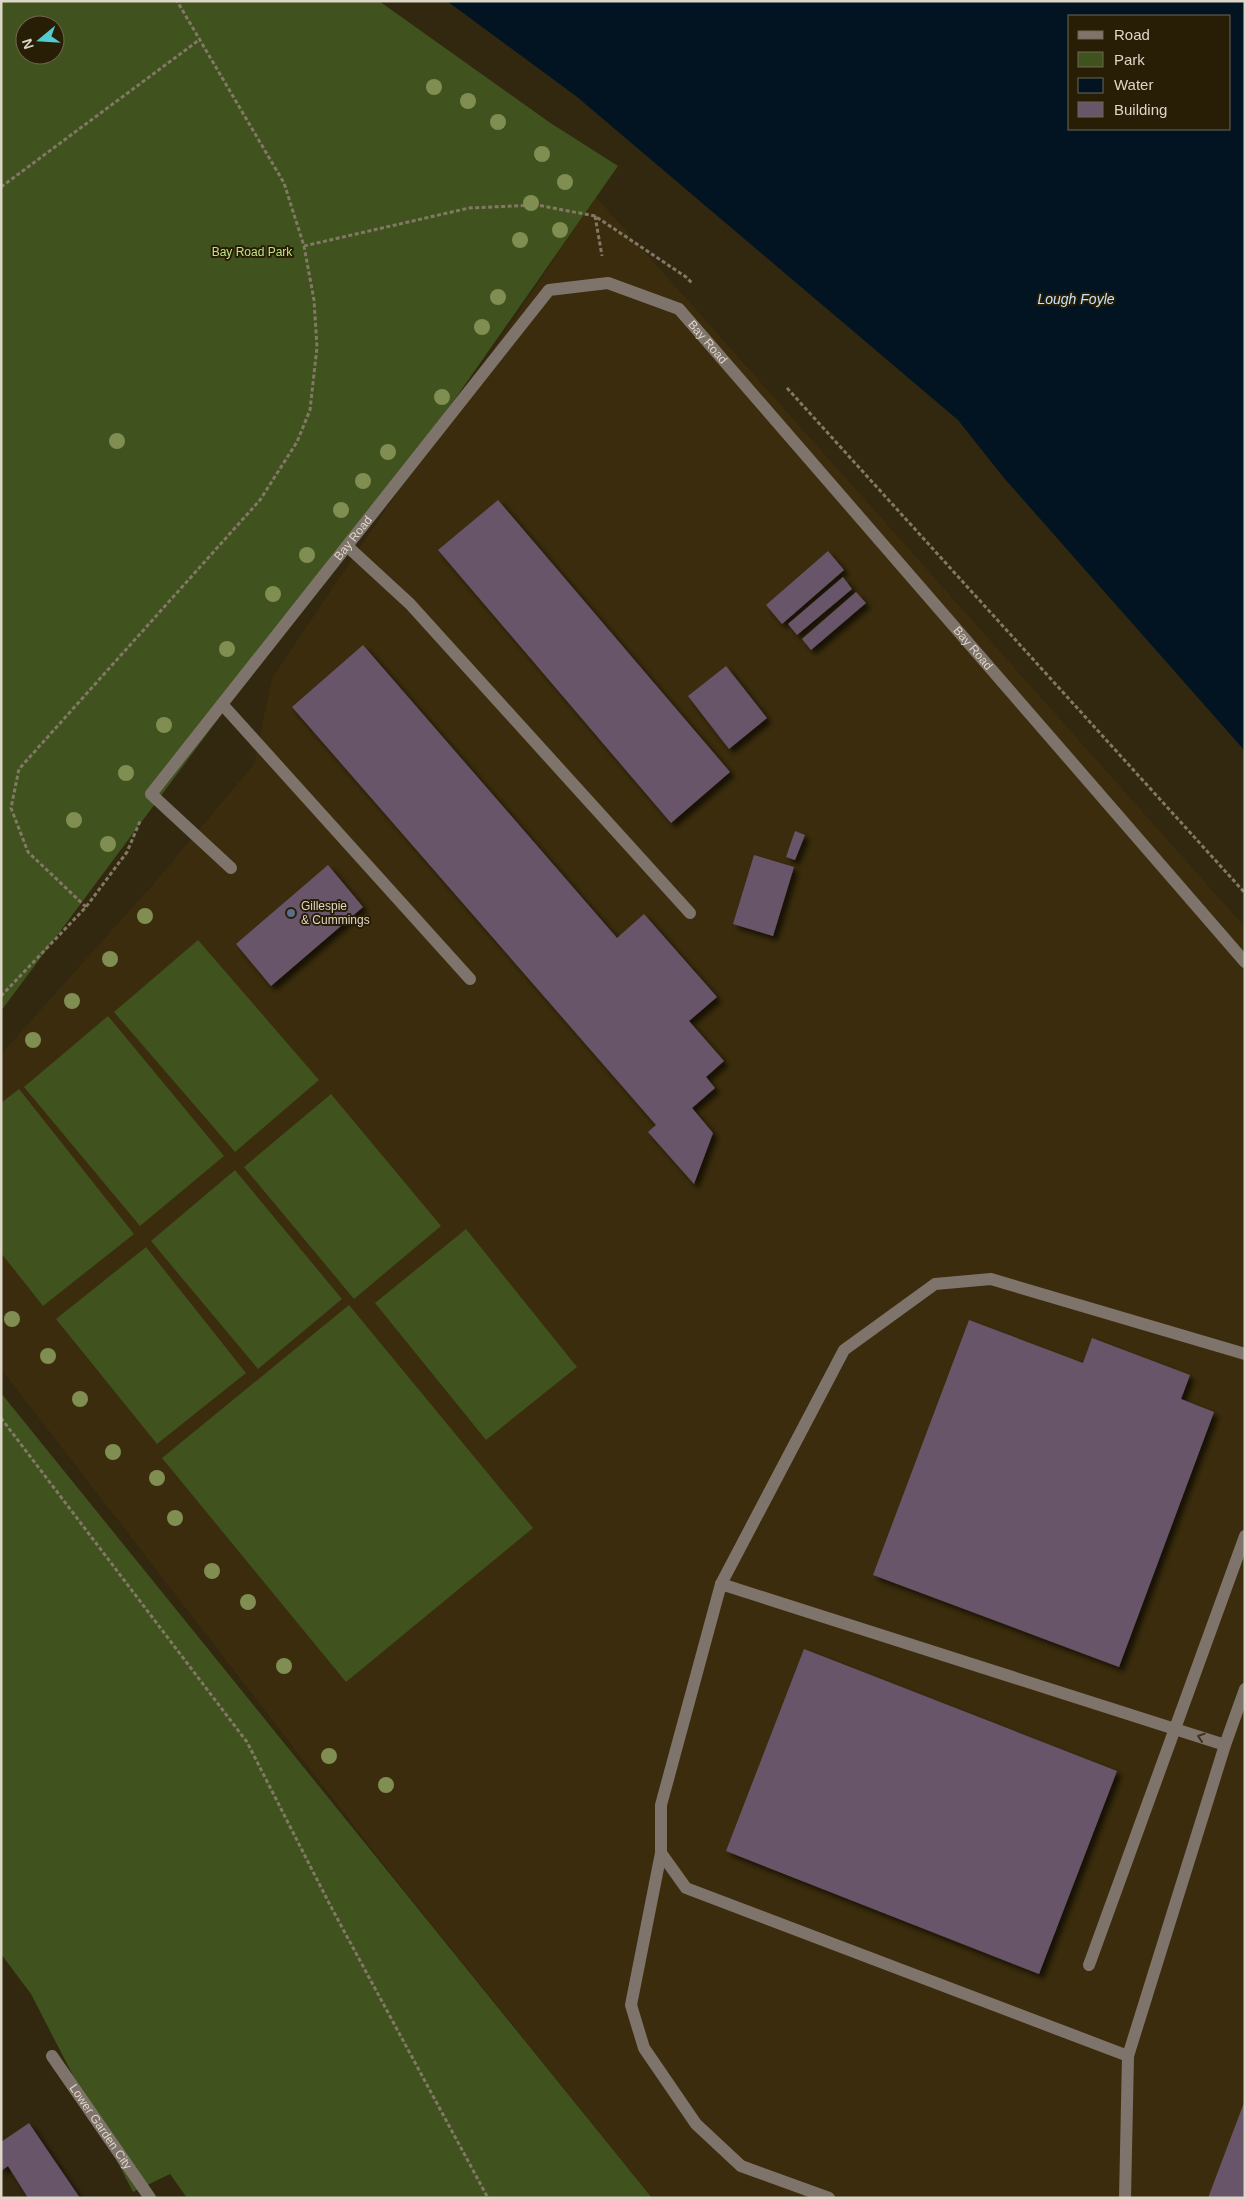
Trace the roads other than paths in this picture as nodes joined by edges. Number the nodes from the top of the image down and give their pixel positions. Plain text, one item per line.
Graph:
1 (347, 546) junction
2 (222, 704) junction
3 (232, 868) dead end
4 (690, 913) dead end
5 (1245, 962) edge
6 (470, 979) dead end
7 (1245, 1354) edge
8 (1245, 1536) edge
9 (721, 1584) junction
10 (1245, 1689) edge
11 (1175, 1729) junction
12 (1225, 1744) junction
13 (661, 1853) junction
14 (1090, 1965) dead end
15 (52, 2056) dead end
16 (1128, 2056) junction
17 (150, 2198) edge
18 (829, 2198) edge
19 (1125, 2198) edge

1 - 2 street, Bay Road
1 - 4 street
1 - 5 street, Bay Road
2 - 3 street, Bay Road
2 - 6 street
7 - 9 street
8 - 11 street
9 - 11 street
9 - 13 street
10 - 12 street
12 -> 11 street
11 - 14 street
12 - 16 street
13 - 16 street
13 - 18 street
15 - 17 street, Lower Garden City
16 - 19 street

